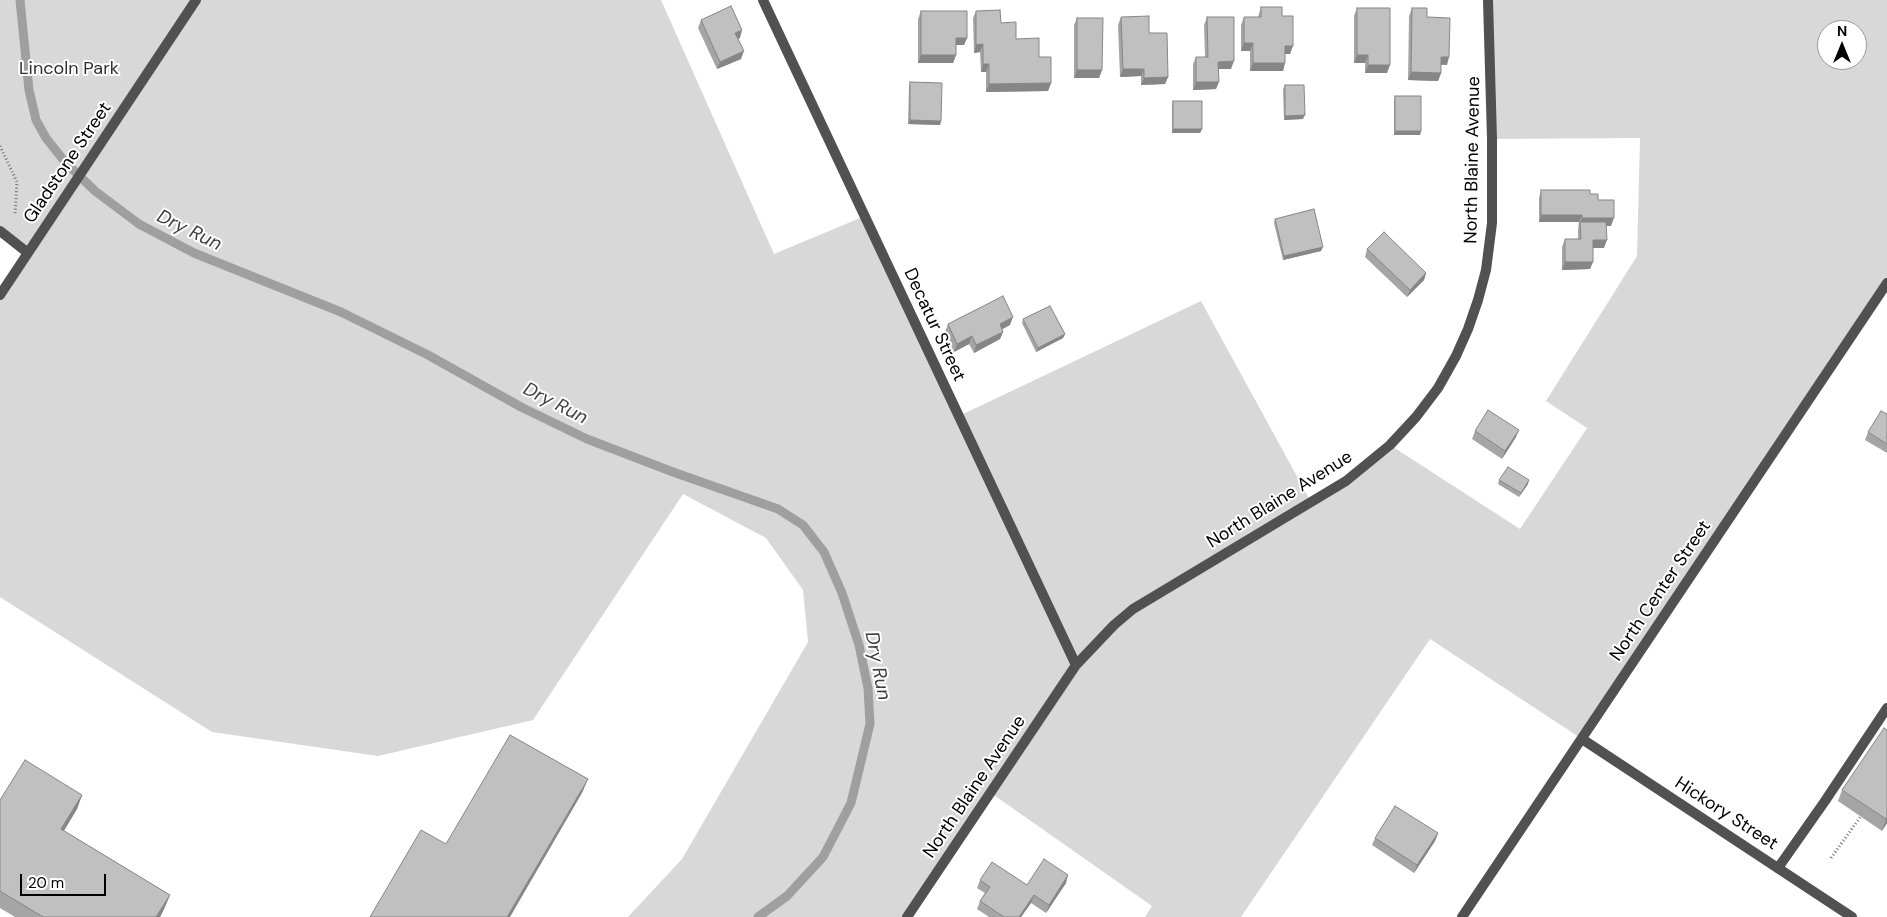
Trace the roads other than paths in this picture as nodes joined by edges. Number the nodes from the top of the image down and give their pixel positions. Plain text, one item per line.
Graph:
1 (196, 0) edge
2 (763, 0) edge
3 (1488, 0) edge
4 (0, 231) edge
5 (28, 253) junction
6 (1887, 283) edge
7 (0, 295) edge
8 (1076, 665) junction
9 (1887, 708) edge
10 (1582, 739) junction
11 (1778, 868) junction
12 (907, 917) edge
13 (1462, 917) edge
14 (1852, 917) edge

1 - 5 street, Gladstone Street
2 - 8 street, Decatur Street
3 - 8 street, North Blaine Avenue
4 - 5 street
5 - 7 street, Gladstone Street
6 - 10 street, North Center Street
8 - 12 street, North Blaine Avenue
9 - 11 street
10 - 11 street, Hickory Street
10 - 13 street, North Center Street
11 - 14 street, Hickory Street

